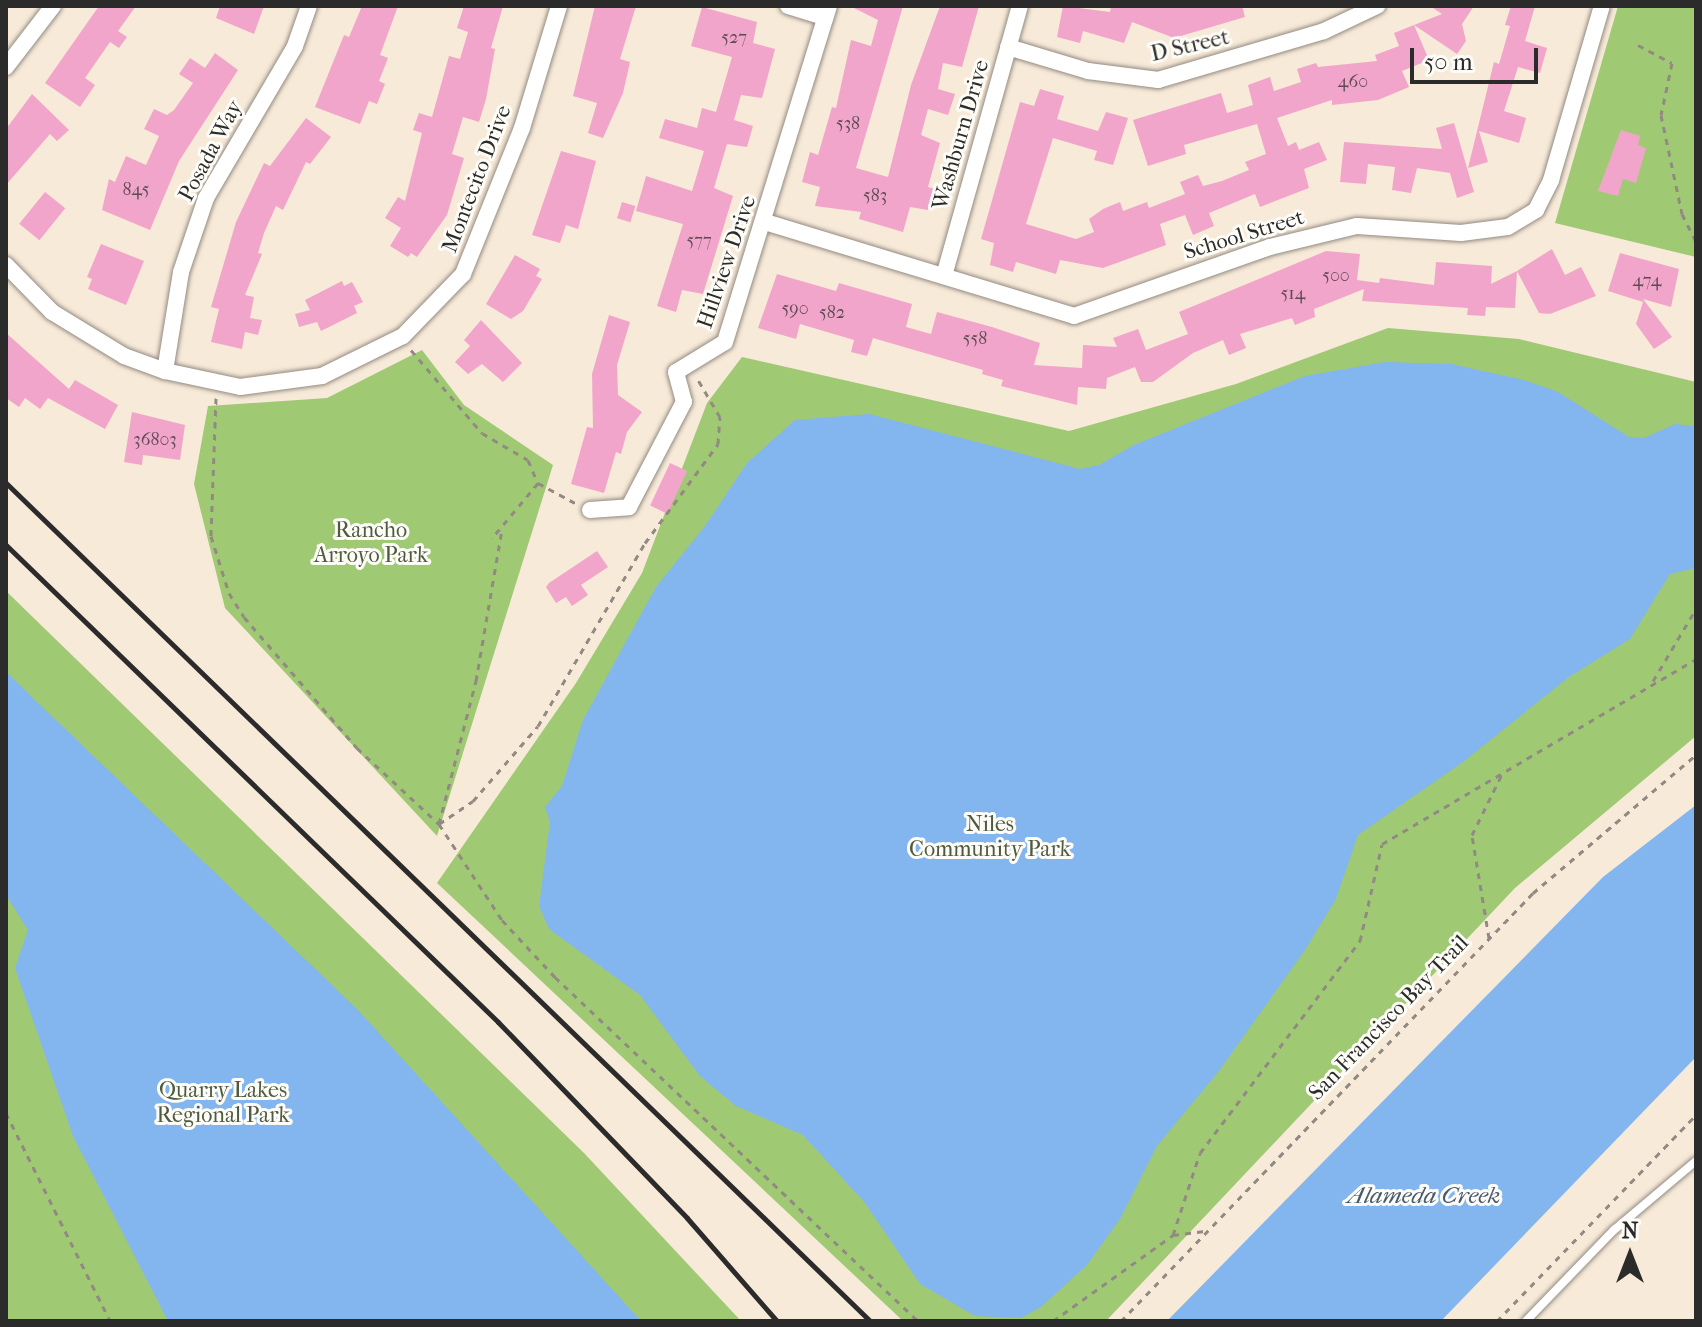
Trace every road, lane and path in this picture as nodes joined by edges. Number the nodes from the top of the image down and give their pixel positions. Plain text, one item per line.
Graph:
1 (53, 6) edge
2 (309, 6) edge
3 (559, 6) edge
4 (788, 6) edge
5 (1020, 6) edge
6 (1377, 6) edge
7 (1602, 6) edge
8 (827, 12) edge
9 (1638, 45) dead end
10 (1008, 47) junction
11 (6, 67) edge
12 (765, 222) junction
13 (1696, 241) edge
14 (6, 265) edge
15 (944, 276) junction
16 (403, 336) junction
17 (690, 367) junction
18 (165, 371) junction
19 (218, 382) junction
20 (538, 483) junction
21 (590, 510) joint
22 (502, 529) junction
23 (492, 538) dead end
24 (1696, 609) edge
25 (1696, 659) edge
26 (1652, 682) junction
27 (1696, 755) edge
28 (1504, 769) junction
29 (439, 824) junction
30 (1489, 938) junction
31 (6, 1113) edge
32 (1696, 1115) edge
33 (1696, 1161) edge
34 (1207, 1231) junction
35 (1173, 1235) junction
36 (1056, 1320) edge
37 (110, 1321) edge
38 (918, 1321) edge
39 (1121, 1321) edge
40 (1497, 1321) edge
41 (1526, 1321) edge

1 - 11 street
2 - 18 street, Posada Way
3 - 16 street, Montecito Drive
4 - 8 street
5 - 10 street, Washburn Drive
6 - 10 street, D Street
7 - 15 street, School Street
8 - 12 street, Hillview Drive
9 - 13 path
10 - 15 street, Washburn Drive
12 - 15 street, School Street
12 - 17 street, Hillview Drive
14 - 18 street, Montecito Drive
16 - 19 street, Montecito Drive
16 - 20 path
17 - 21 street
17 - 29 path
18 - 19 street, Montecito Drive
19 - 29 path
20 - 21 path
20 - 22 path
22 - 23 path
22 - 29 path
24 - 26 path
25 - 26 path
26 - 28 path
27 - 30 path, San Francisco Bay Trail
28 - 30 path
28 - 35 path
29 - 38 path
30 - 34 path, San Francisco Bay Trail
31 - 37 path
32 - 40 path
33 - 41 lane
34 - 35 path
34 - 39 path, San Francisco Bay Trail
35 - 36 path

